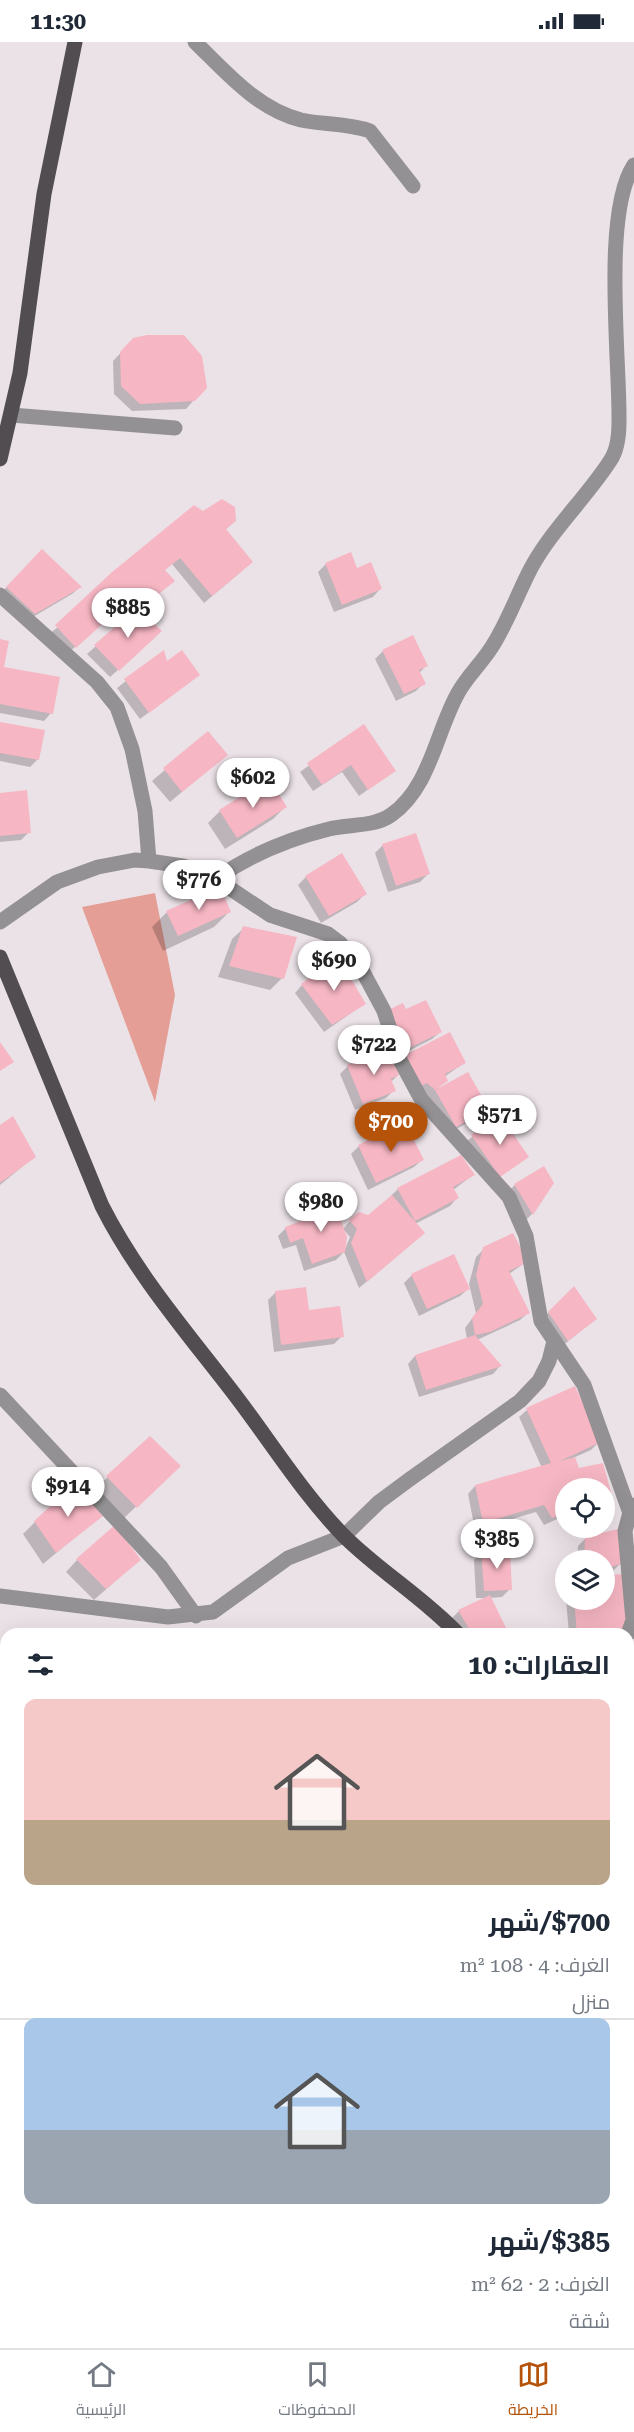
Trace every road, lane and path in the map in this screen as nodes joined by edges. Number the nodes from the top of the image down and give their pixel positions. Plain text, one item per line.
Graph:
1 (75, 42) edge
2 (195, 42) edge
3 (634, 165) edge
4 (413, 186) dead end
5 (11, 415) junction
6 (175, 428) dead end
7 (0, 459) edge
8 (0, 595) edge
9 (149, 861) junction
10 (217, 878) junction
11 (0, 922) edge
12 (0, 957) edge
13 (554, 1341) junction
14 (0, 1395) edge
15 (634, 1496) edge
16 (630, 1513) junction
17 (344, 1536) junction
18 (0, 1596) edge
19 (196, 1616) junction
20 (451, 1628) edge
21 (629, 1628) edge

1 - 5 main road
2 - 4 street
3 - 10 street
5 - 6 street
5 - 7 main road
8 - 9 street
9 - 10 street
9 - 11 street
10 - 13 street
12 - 17 main road
13 - 16 street
13 - 17 street
14 - 19 street
15 - 16 street
16 - 21 street
17 - 19 street
17 - 20 main road
18 - 19 street

